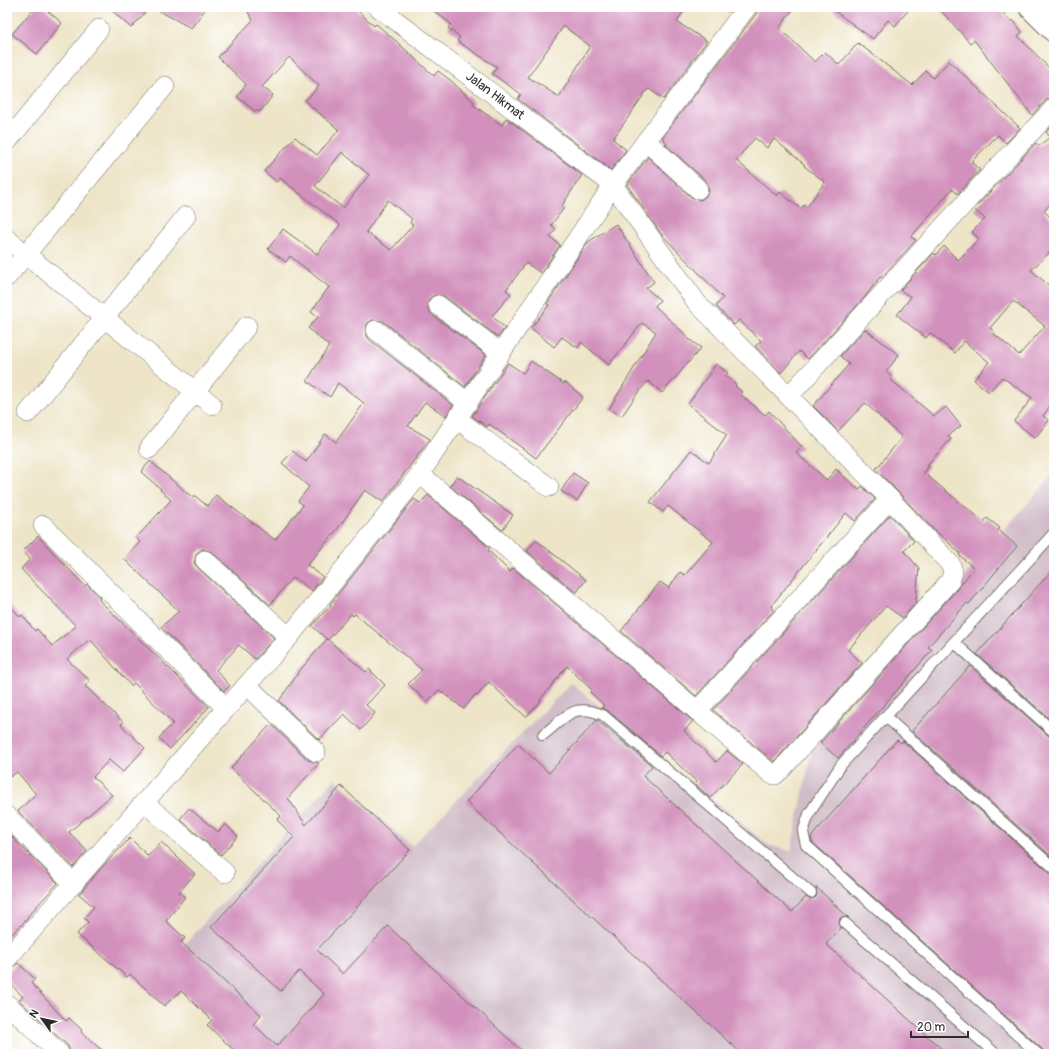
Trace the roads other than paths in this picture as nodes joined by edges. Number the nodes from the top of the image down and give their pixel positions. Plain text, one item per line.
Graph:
1 (378, 7) edge
2 (747, 7) edge
3 (1030, 7) edge
4 (99, 30) dead end
5 (1054, 31) edge
6 (165, 86) dead end
7 (1054, 108) edge
8 (646, 141) junction
9 (7, 142) edge
10 (613, 185) junction
11 (698, 190) dead end
12 (186, 216) dead end
13 (7, 239) edge
14 (26, 254) junction
15 (7, 277) edge
16 (438, 305) dead end
17 (104, 318) junction
18 (247, 326) dead end
19 (376, 330) dead end
20 (502, 353) junction
21 (195, 391) junction
22 (789, 396) junction
23 (468, 403) junction
24 (212, 405) dead end
25 (28, 413) dead end
26 (457, 419) junction
27 (149, 449) dead end
28 (420, 474) junction
29 (549, 487) dead end
30 (890, 499) junction
31 (43, 525) dead end
32 (1054, 533) edge
33 (205, 560) dead end
34 (289, 637) junction
35 (955, 643) junction
36 (247, 685) junction
37 (226, 708) junction
38 (697, 711) junction
39 (886, 717) junction
40 (1054, 732) edge
41 (543, 735) dead end
42 (316, 752) dead end
43 (144, 802) junction
44 (7, 816) edge
45 (1054, 868) edge
46 (225, 873) dead end
47 (74, 884) junction
48 (811, 893) dead end
49 (845, 923) dead end
50 (7, 959) edge
51 (7, 1004) edge
52 (60, 1054) edge
53 (996, 1054) edge
54 (1038, 1054) edge

1 - 10 street, Jalan Hikmat
2 - 8 street
3 - 5 street
4 - 9 street
6 - 14 street
7 - 22 street
8 - 10 street
8 - 11 street
10 - 20 street
10 - 22 street, Jalan Hikmat
12 - 17 street
13 - 14 street
14 - 15 street
14 - 17 street
16 - 20 street
17 - 21 street
17 - 25 street
18 - 21 street
19 - 23 street
20 - 23 street
21 - 24 street
21 - 27 street
22 - 30 street, Jalan Hikmat
23 - 26 street
26 - 28 street
26 - 29 street
28 - 34 street
28 - 38 street
30 - 38 street
30 - 38 street, Jalan Hikmat
31 - 37 street
32 - 35 lane
33 - 34 street
34 - 36 street
35 - 39 lane
35 - 40 lane
36 - 37 street
36 - 42 street
37 - 43 street
39 - 45 lane
39 - 54 lane
41 - 48 lane
43 - 46 street
43 - 47 street
44 - 47 street
47 - 50 street
49 - 53 lane
51 - 52 street

